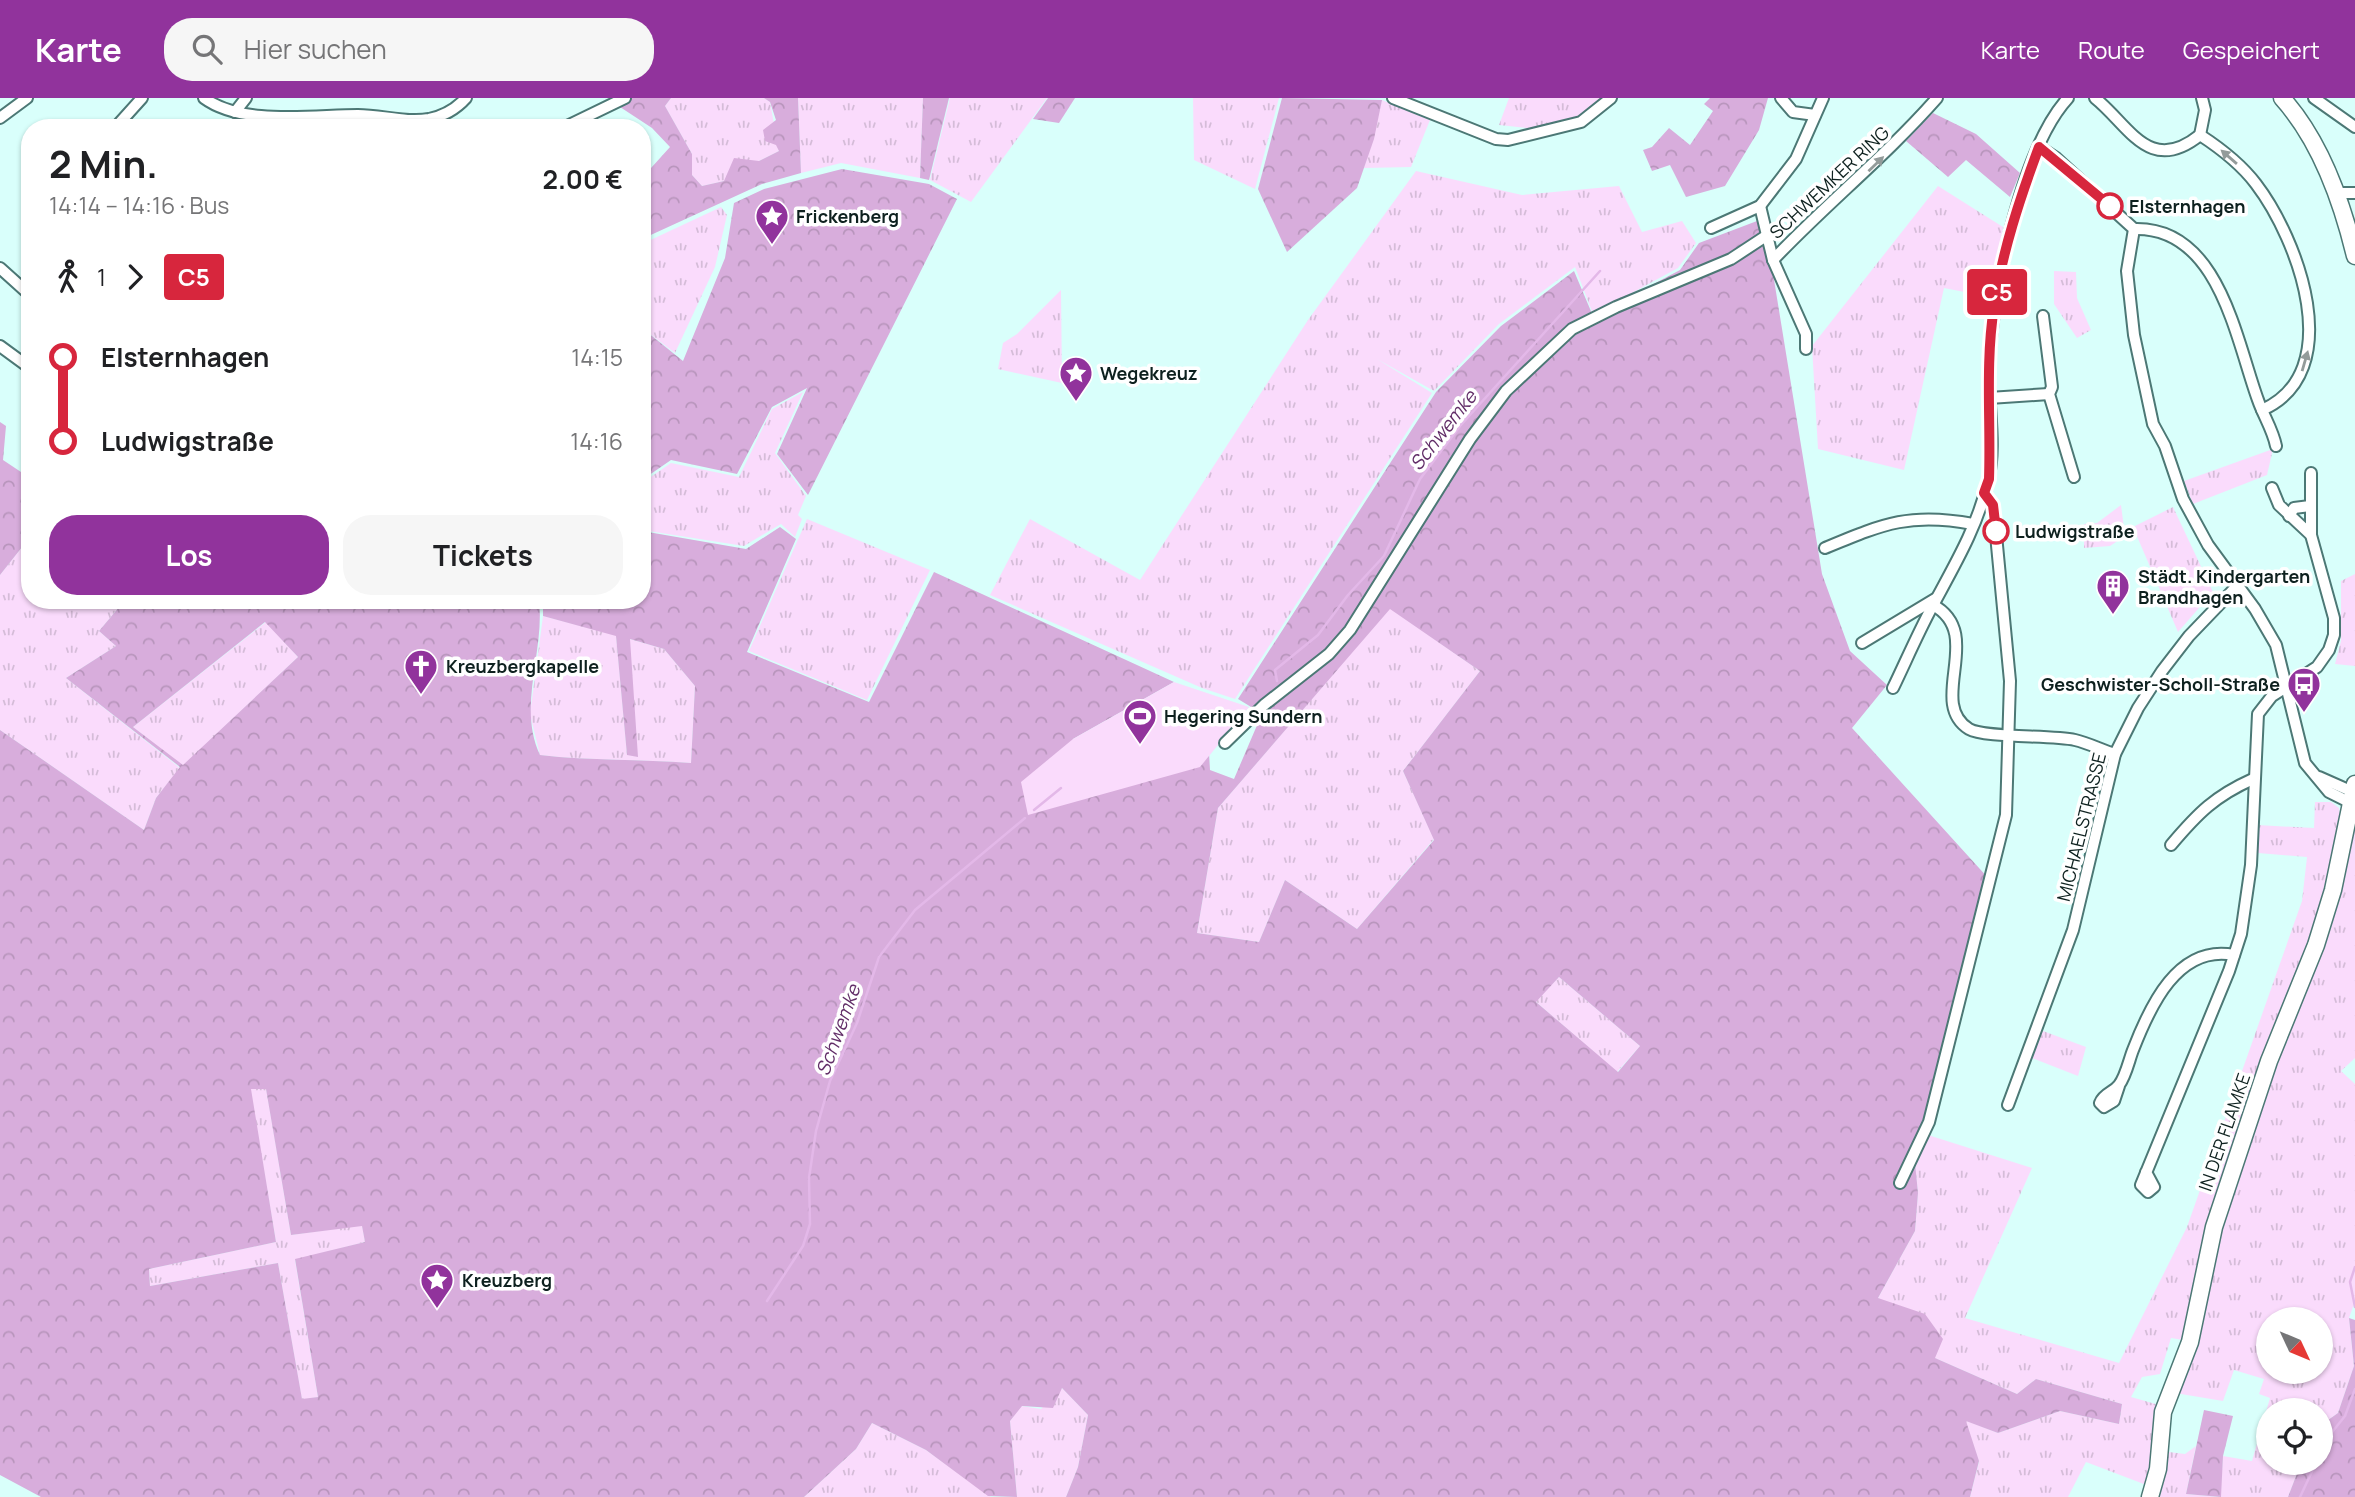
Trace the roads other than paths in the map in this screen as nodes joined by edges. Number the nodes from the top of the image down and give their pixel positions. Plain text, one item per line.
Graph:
1 (27, 98) edge
2 (142, 98) edge
3 (204, 98) edge
4 (246, 98) edge
5 (466, 98) edge
6 (625, 98) edge
7 (1393, 98) edge
8 (1611, 98) edge
9 (1781, 98) edge
10 (1823, 98) edge
11 (1937, 98) edge
12 (2068, 98) edge
13 (2095, 98) edge
14 (2202, 98) edge
15 (2282, 98) edge
16 (2314, 98) edge
17 (235, 112) junction
18 (1815, 115) junction
19 (0, 118) edge
20 (123, 119) edge
21 (396, 119) edge
22 (422, 119) edge
23 (582, 119) edge
24 (2355, 127) edge
25 (2200, 135) junction
26 (2039, 147) junction
27 (2336, 193) junction
28 (2355, 193) edge
29 (1760, 206) junction
30 (1711, 228) dead end
31 (2134, 229) junction
32 (1766, 236) junction
33 (2355, 256) edge
34 (1773, 260) junction
35 (0, 268) edge
36 (21, 287) edge
37 (2043, 316) dead end
38 (0, 346) edge
39 (1806, 349) dead end
40 (21, 361) edge
41 (2049, 394) junction
42 (1989, 397) junction
43 (2262, 410) junction
44 (2276, 446) dead end
45 (2311, 473) dead end
46 (2074, 477) dead end
47 (2272, 488) dead end
48 (1984, 493) junction
49 (2310, 506) junction
50 (2290, 516) junction
51 (1973, 524) junction
52 (2311, 536) junction
53 (1825, 548) dead end
54 (2238, 585) junction
55 (1935, 602) junction
56 (1862, 642) dead end
57 (2288, 685) junction
58 (1894, 688) dead end
59 (2008, 733) junction
60 (1225, 743) dead end
61 (2115, 754) junction
62 (2253, 779) junction
63 (2353, 793) edge
64 (2171, 845) dead end
65 (2234, 955) junction
66 (2119, 1086) dead end
67 (2008, 1105) dead end
68 (2146, 1172) dead end
69 (1900, 1183) dead end
70 (2150, 1497) edge

1 - 19 street
2 - 20 street
3 - 17 street
4 - 17 street
5 - 22 street
6 - 23 street
7 - 8 street
9 - 18 street
10 - 18 street, SCHWEMKER RING
34 -> 11 street, SCHWEMKER RING
12 - 26 street
13 - 25 street
14 - 25 street
15 - 27 main road
16 - 24 street
17 - 21 street
18 - 29 street, SCHWEMKER RING
43 -> 25 street
26 - 31 street
26 - 42 street
27 - 28 street
27 - 33 main road
29 - 30 street, SCHWEMKER RING
29 - 32 street, SCHWEMKER RING
31 - 43 street
31 - 54 street
32 - 34 street, SCHWEMKER RING
32 - 60 street
34 - 39 street, SCHWEMKER RING
35 - 36 street
37 - 41 street
38 - 40 street
41 - 42 street
41 - 46 street
42 - 48 street
43 - 44 street
45 - 49 street
47 - 50 street
48 - 51 street
48 - 59 street
49 - 50 street
49 - 52 street
50 - 52 street
51 - 53 street
51 - 55 street
52 - 57 street
54 - 57 street
54 - 61 street, MICHAELSTRASSE
55 - 56 street
55 - 58 street
55 - 59 street
57 - 62 street
57 - 63 street
59 - 61 street
59 - 69 street
61 - 67 street, MICHAELSTRASSE
62 - 64 street
62 - 65 street
63 - 70 main road, IN DER FLAMKE
65 - 66 street
65 - 68 street

